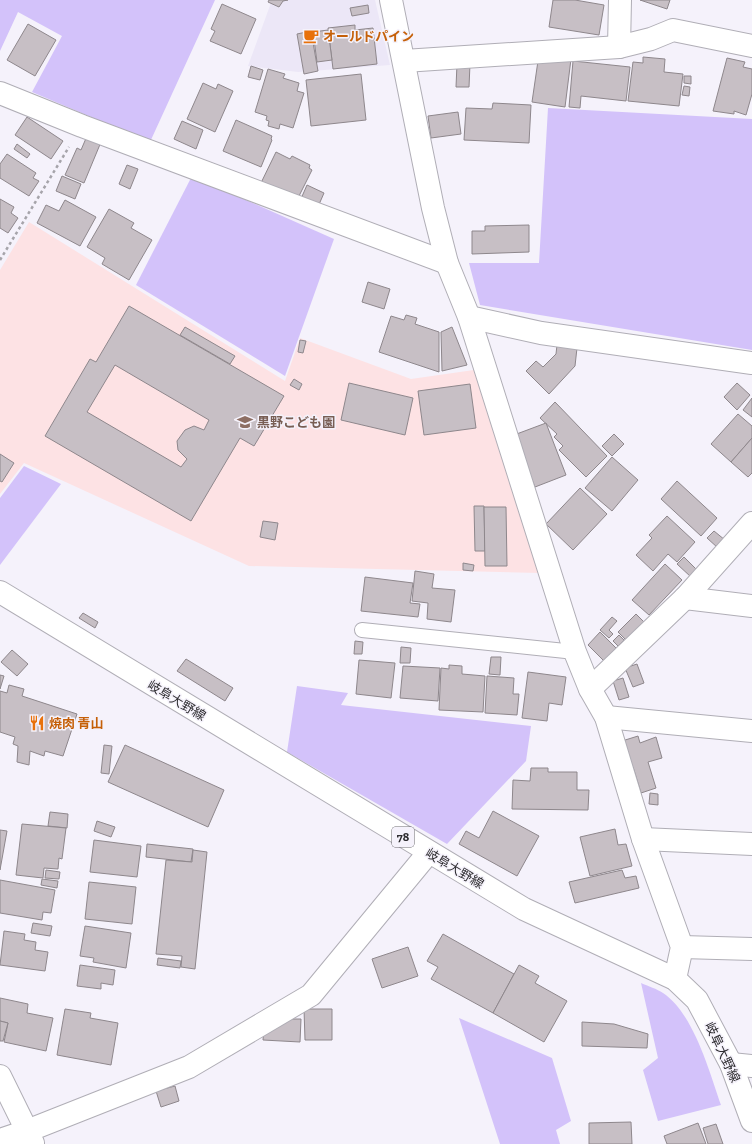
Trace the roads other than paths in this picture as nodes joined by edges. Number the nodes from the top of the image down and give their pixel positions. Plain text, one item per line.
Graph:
1 (392, 0) edge
2 (620, 0) edge
3 (752, 46) edge
4 (619, 47) junction
5 (404, 61) junction
6 (0, 93) edge
7 (446, 263) junction
8 (468, 317) junction
9 (752, 363) edge
10 (752, 523) edge
11 (0, 592) edge
12 (685, 598) junction
13 (752, 606) edge
14 (362, 630) dead end
15 (575, 652) junction
16 (590, 689) junction
17 (606, 717) junction
18 (752, 731) edge
19 (643, 839) junction
20 (752, 844) edge
21 (429, 852) junction
22 (682, 947) junction
23 (752, 949) edge
24 (675, 979) junction
25 (742, 1065) edge
26 (0, 1076) edge
27 (752, 1121) edge
28 (30, 1137) edge
29 (0, 1140) edge

1 - 5 street
2 - 4 street
3 - 4 street
4 - 5 street
5 - 7 street
6 - 7 street
7 - 8 street
8 - 9 street
8 - 15 street
10 - 12 street
11 - 21 street, 岐阜大野線 / 78
12 - 13 street
12 - 16 street
14 - 15 lane
15 - 16 street
16 - 17 street
17 - 18 street
17 - 19 street
19 - 20 street
19 - 22 street
21 - 24 street, 岐阜大野線 / 78
21 - 28 street
22 - 23 street
22 - 24 street
24 - 25 street, 岐阜大野線 / 78
25 - 27 street, 岐阜大野線 / 78
26 - 28 street
28 - 29 street

